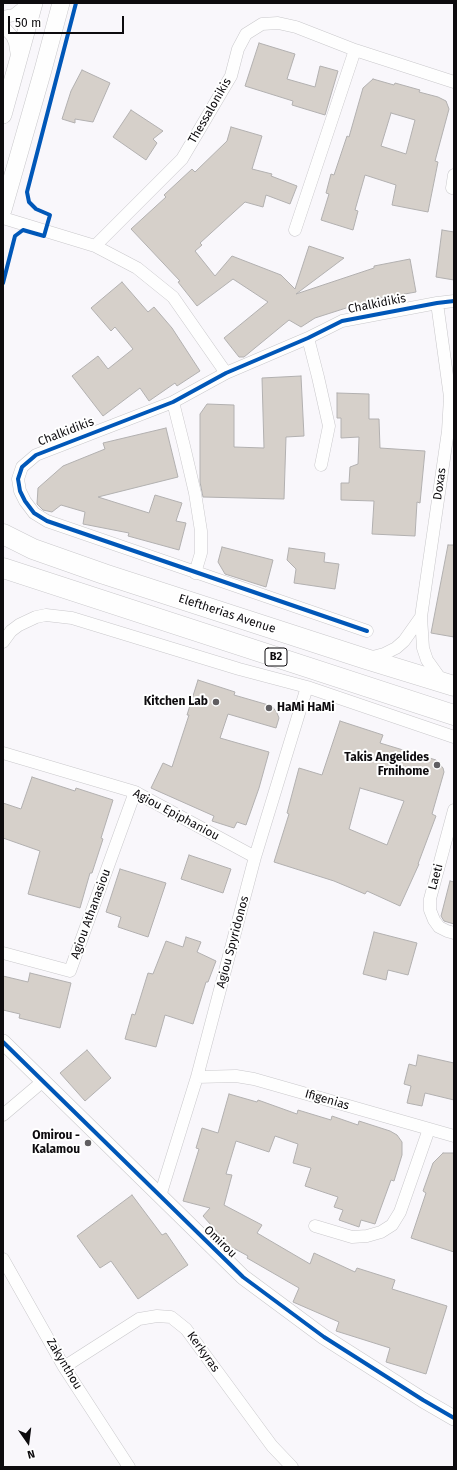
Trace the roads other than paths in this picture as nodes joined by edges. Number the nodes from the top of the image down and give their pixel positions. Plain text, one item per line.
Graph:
1 (29, 3) edge
2 (34, 3) edge
3 (61, 3) edge
4 (3, 17) edge
5 (3, 26) edge
6 (355, 50) junction
7 (18, 61) junction
8 (454, 82) edge
9 (3, 115) edge
10 (454, 175) edge
11 (452, 188) dead end
12 (3, 210) edge
13 (3, 218) edge
14 (295, 230) dead end
15 (94, 246) junction
16 (454, 302) edge
17 (438, 303) junction
18 (308, 338) junction
19 (226, 374) junction
20 (173, 402) junction
21 (451, 431) edge
22 (321, 465) dead end
23 (3, 534) edge
24 (3, 568) edge
25 (195, 573) junction
26 (421, 617) junction
27 (367, 631) dead end
28 (3, 642) edge
29 (366, 659) junction
30 (449, 684) edge
31 (307, 687) junction
32 (454, 715) edge
33 (454, 737) edge
34 (3, 752) edge
35 (135, 792) junction
36 (454, 810) edge
37 (255, 857) junction
38 (454, 933) edge
39 (3, 953) edge
40 (3, 1042) edge
41 (198, 1077) junction
42 (42, 1082) junction
43 (3, 1115) edge
44 (429, 1129) junction
45 (454, 1136) edge
46 (160, 1196) junction
47 (315, 1226) dead end
48 (3, 1259) edge
49 (64, 1367) junction
50 (454, 1418) edge
51 (129, 1467) edge
52 (292, 1467) edge

1 - 4 street
2 - 7 main road
3 - 12 main road
5 - 7 street
6 - 8 street, Thessalonikis
6 - 14 street
6 - 15 street, Thessalonikis
7 - 9 main road
10 - 11 street
13 - 15 street
15 - 19 street
16 - 17 street, Chalkidikis
17 - 18 street, Chalkidikis
17 - 21 street, Doxas
18 - 19 street, Chalkidikis
18 - 22 street
19 - 20 street, Chalkidikis
20 - 25 street
20 - 25 street, Chalkidikis
21 - 26 street, Doxas
23 - 29 highway, Eleftherias Avenue / B2
24 - 32 highway, B2
25 - 27 street, Chalkidikis
26 - 29 street, Doxas
26 - 30 street, Doxas
28 - 31 street
29 - 30 highway, Eleftherias Avenue / B2
31 - 33 street
31 - 37 street, Agiou Spyridonos
34 - 35 street, Agiou Epiphaniou
35 - 37 street, Agiou Epiphaniou
35 - 39 street, Agiou Athanasiou
36 - 38 street, Laeti
37 - 41 street, Agiou Spyridonos
40 - 42 street, Omirou
41 - 44 street, Ifigenias
41 - 46 street, Agiou Spyridonos
42 - 43 street
42 - 46 street, Omirou
44 - 45 street, Ifigenias
44 - 47 street
46 - 50 street, Omirou
48 - 49 street, Zakynthou
49 - 51 street, Zakynthou
49 - 52 street, Kerkyras

